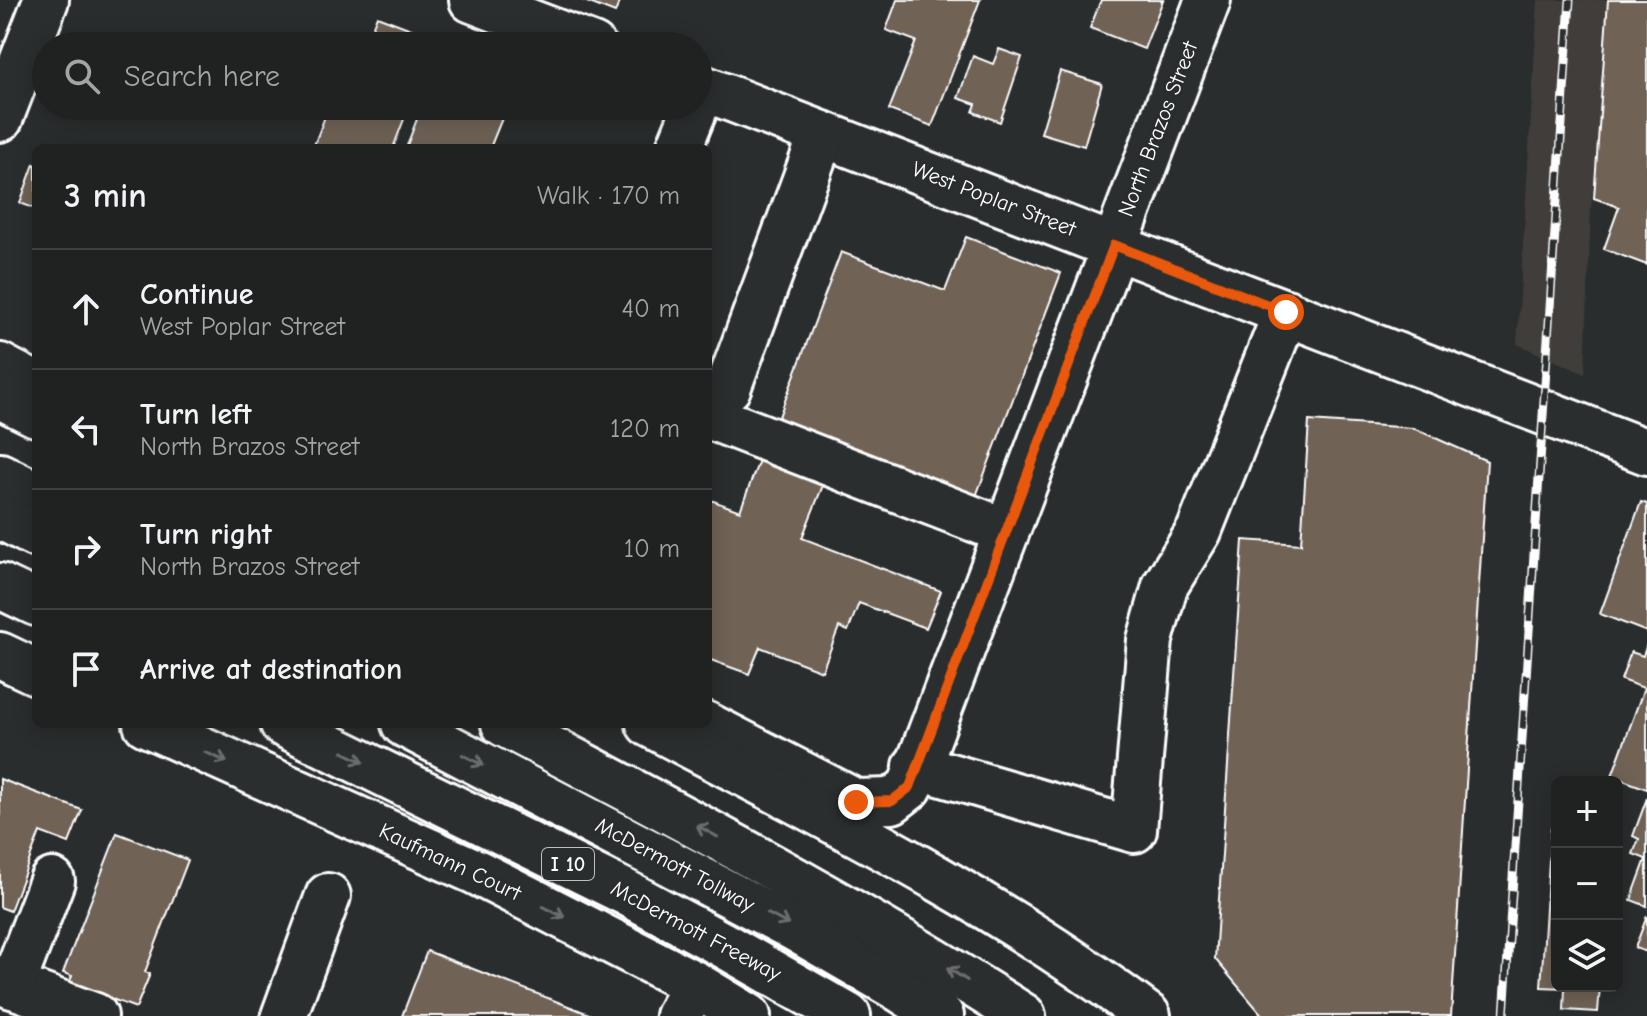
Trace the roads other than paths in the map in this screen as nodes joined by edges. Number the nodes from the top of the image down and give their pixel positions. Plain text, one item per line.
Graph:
1 (46, 0) edge
2 (472, 0) edge
3 (1208, 0) edge
4 (34, 32) edge
5 (556, 32) edge
6 (32, 36) edge
7 (712, 99) edge
8 (0, 119) edge
9 (690, 120) edge
10 (822, 134) junction
11 (681, 144) edge
12 (1114, 245) junction
13 (1286, 312) junction
14 (0, 366) edge
15 (32, 383) edge
16 (0, 396) edge
17 (718, 402) edge
18 (32, 412) edge
19 (1647, 452) edge
20 (0, 476) edge
21 (32, 492) edge
22 (0, 516) edge
23 (1005, 531) junction
24 (32, 533) edge
25 (0, 586) edge
26 (32, 601) edge
27 (0, 655) edge
28 (32, 670) edge
29 (155, 728) edge
30 (291, 728) edge
31 (412, 728) edge
32 (512, 728) edge
33 (657, 728) edge
34 (712, 728) edge
35 (916, 766) junction
36 (856, 802) junction
37 (52, 881) dead end
38 (328, 896) dead end
39 (6, 984) edge
40 (686, 1000) edge
41 (95, 1016) edge
42 (284, 1016) edge
43 (748, 1016) edge
44 (848, 1016) edge
45 (941, 1016) edge
46 (1023, 1016) edge
47 (1149, 1016) edge

1 - 4 main road
2 - 5 main road
3 - 12 main road, North Brazos Street
6 - 8 main road
7 - 10 main road, West Poplar Street
9 - 11 main road
10 - 12 main road, West Poplar Street
10 - 17 main road
12 - 13 main road, West Poplar Street
12 - 23 main road, North Brazos Street
13 - 19 main road, West Poplar Street
13 - 35 main road
14 - 15 main road
16 - 18 main road
17 - 23 main road
20 - 21 main road
22 - 24 main road
23 - 35 main road, North Brazos Street
25 - 26 main road
27 - 28 main road
29 -> 40 main road, Kaufmann Court
30 -> 44 main road, McDermott Freeway / I 10
31 -> 45 main road, McDermott Tollway
46 -> 32 main road, McDermott Tollway
33 - 47 main road
34 - 36 main road
35 - 36 main road, North Brazos Street
36 - 47 main road
37 - 39 main road
38 - 42 main road
39 - 41 main road
40 - 43 main road, Kaufmann Court

